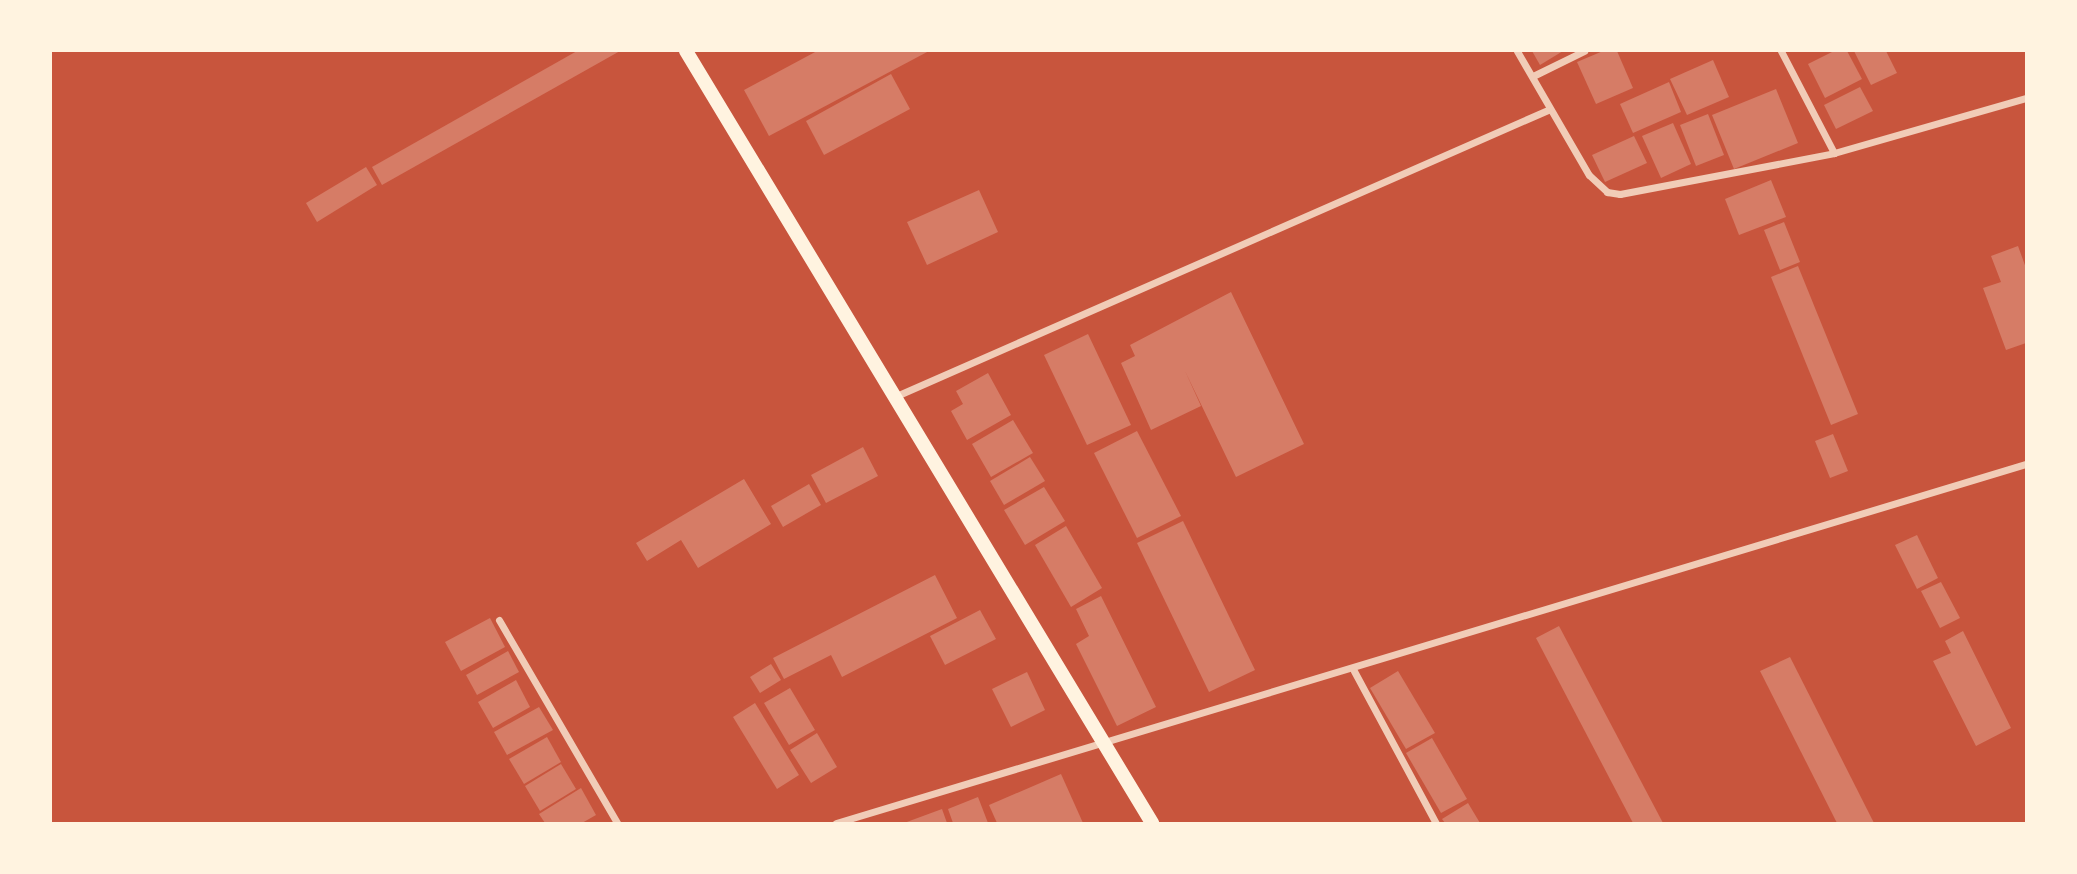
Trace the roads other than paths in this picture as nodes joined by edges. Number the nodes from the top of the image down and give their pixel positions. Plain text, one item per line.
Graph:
1 (686, 51) edge
2 (1517, 51) edge
3 (1584, 51) edge
4 (1781, 51) edge
5 (1533, 76) junction
6 (2026, 99) edge
7 (1550, 108) junction
8 (1833, 153) junction
9 (893, 397) junction
10 (2026, 464) edge
11 (499, 620) dead end
12 (1354, 671) junction
13 (1106, 744) junction
14 (617, 823) edge
15 (836, 823) edge
16 (1152, 823) edge
17 (1436, 823) edge

1 - 9 main road
2 - 5 street
3 - 5 street
4 - 8 street
5 - 7 street
6 - 8 street
7 - 8 street
7 - 9 street
9 - 13 main road
10 - 12 street
11 - 14 street
12 - 13 street
12 - 17 street
13 - 15 street
13 - 16 main road

